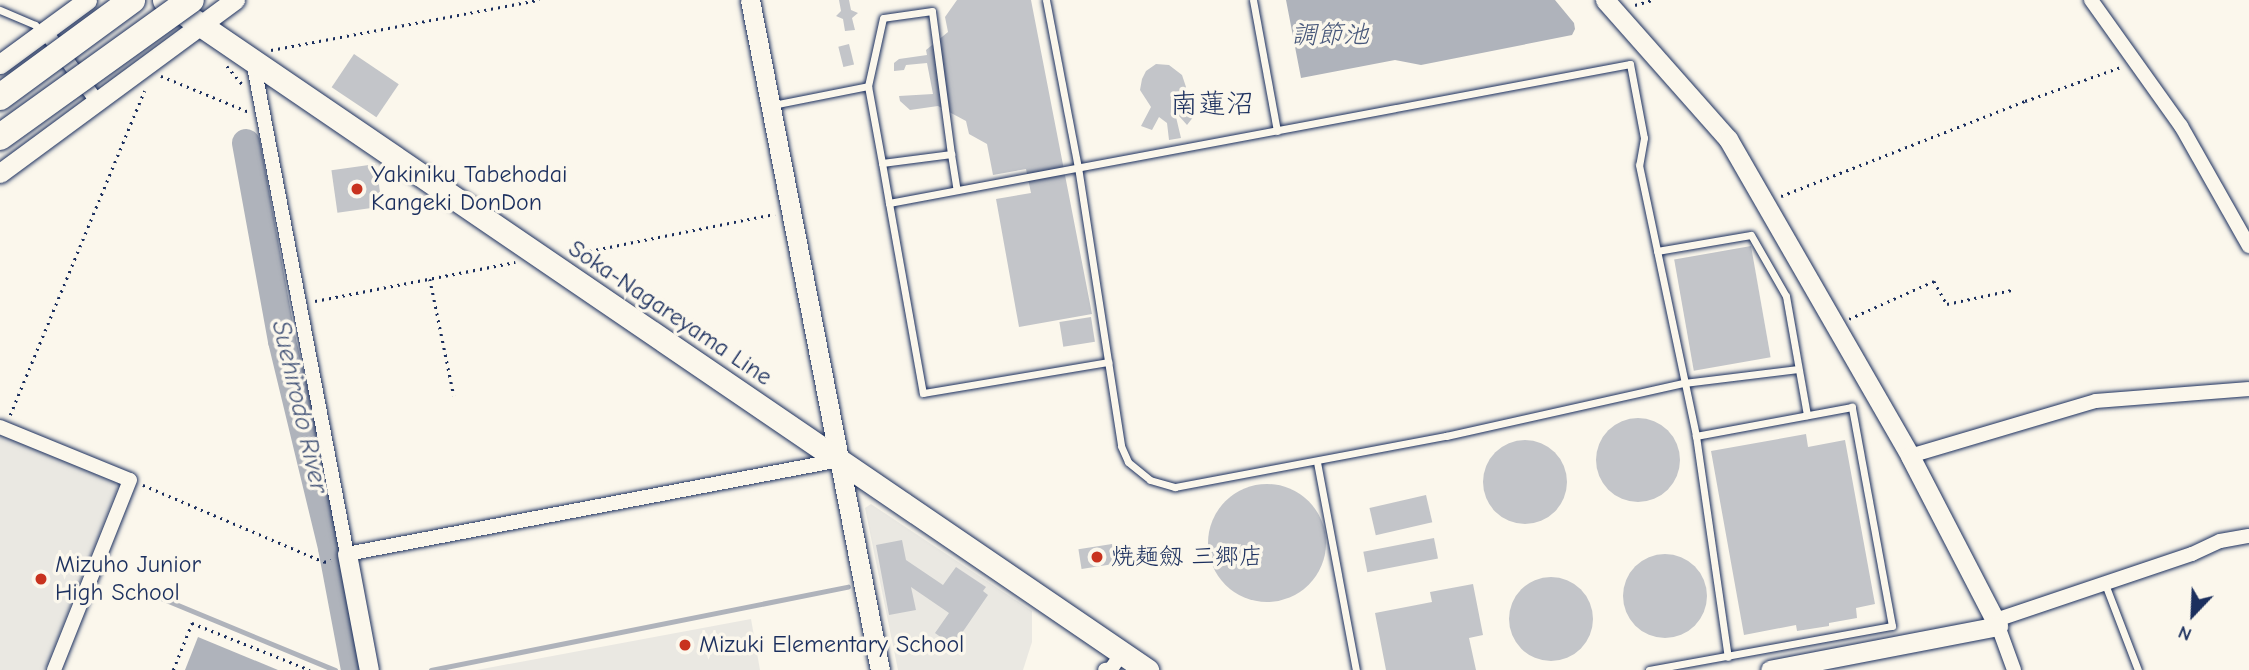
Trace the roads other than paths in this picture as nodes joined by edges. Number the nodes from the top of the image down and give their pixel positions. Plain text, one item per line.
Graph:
1 (87, 0) edge
2 (132, 0) edge
3 (164, 0) edge
4 (191, 0) edge
5 (750, 0) edge
6 (1046, 0) edge
7 (1253, 0) edge
8 (1605, 0) edge
9 (2091, 0) edge
10 (225, 3) edge
11 (0, 10) edge
12 (201, 25) junction
13 (44, 32) junction
14 (242, 54) junction
15 (0, 64) edge
16 (868, 86) junction
17 (0, 97) edge
18 (96, 100) junction
19 (772, 105) junction
20 (1277, 131) junction
21 (0, 137) edge
22 (951, 154) junction
23 (882, 163) junction
24 (1078, 167) junction
25 (0, 173) edge
26 (957, 190) junction
27 (889, 203) junction
28 (2249, 246) edge
29 (1657, 251) junction
30 (1108, 362) junction
31 (1798, 369) junction
32 (1684, 383) junction
33 (2249, 389) edge
34 (1807, 415) junction
35 (2, 428) edge
36 (1696, 436) junction
37 (1910, 456) junction
38 (839, 461) junction
39 (1317, 462) junction
40 (2249, 536) edge
41 (347, 554) junction
42 (2105, 584) junction
43 (1997, 623) junction
44 (1122, 653) junction
45 (1728, 657) junction
46 (54, 670) edge
47 (369, 670) edge
48 (880, 670) edge
49 (1105, 670) edge
50 (1147, 670) edge
51 (1356, 670) edge
52 (1649, 670) edge
53 (1770, 670) edge
54 (2014, 670) edge
55 (2138, 670) edge

1 - 13 street
2 - 17 highway, bridge
3 - 12 main road, Soka-Nagareyama Line
4 - 21 highway, bridge
5 - 19 street
6 - 24 lane
7 - 20 lane
8 - 37 street
9 - 28 street
10 - 12 street
11 - 13 lane
12 - 14 main road, Soka-Nagareyama Line
12 - 18 street
13 - 15 street
13 - 18 street
14 - 38 main road, Soka-Nagareyama Line
14 - 41 street
16 - 19 lane
16 - 22 lane
16 - 23 lane
18 - 25 street
19 - 38 street
20 - 24 lane
20 - 29 lane
22 - 23 lane
22 - 26 lane
23 - 27 lane
24 - 26 lane
24 - 30 lane
26 - 27 lane
27 - 30 lane
29 - 31 lane
29 - 32 lane
30 - 39 lane
31 - 32 lane
31 - 34 lane
32 - 36 lane
32 - 39 lane
33 - 37 street
34 - 36 lane
34 - 45 lane
35 - 46 street
36 - 45 lane
37 - 43 street
38 - 41 street
38 - 44 main road, Soka-Nagareyama Line
38 - 48 street
39 - 51 lane
40 - 42 street
41 - 47 street
42 - 43 street
42 - 55 lane
43 - 53 street
43 - 54 street
44 - 49 street
44 - 50 main road, Soka-Nagareyama Line
45 - 52 lane

